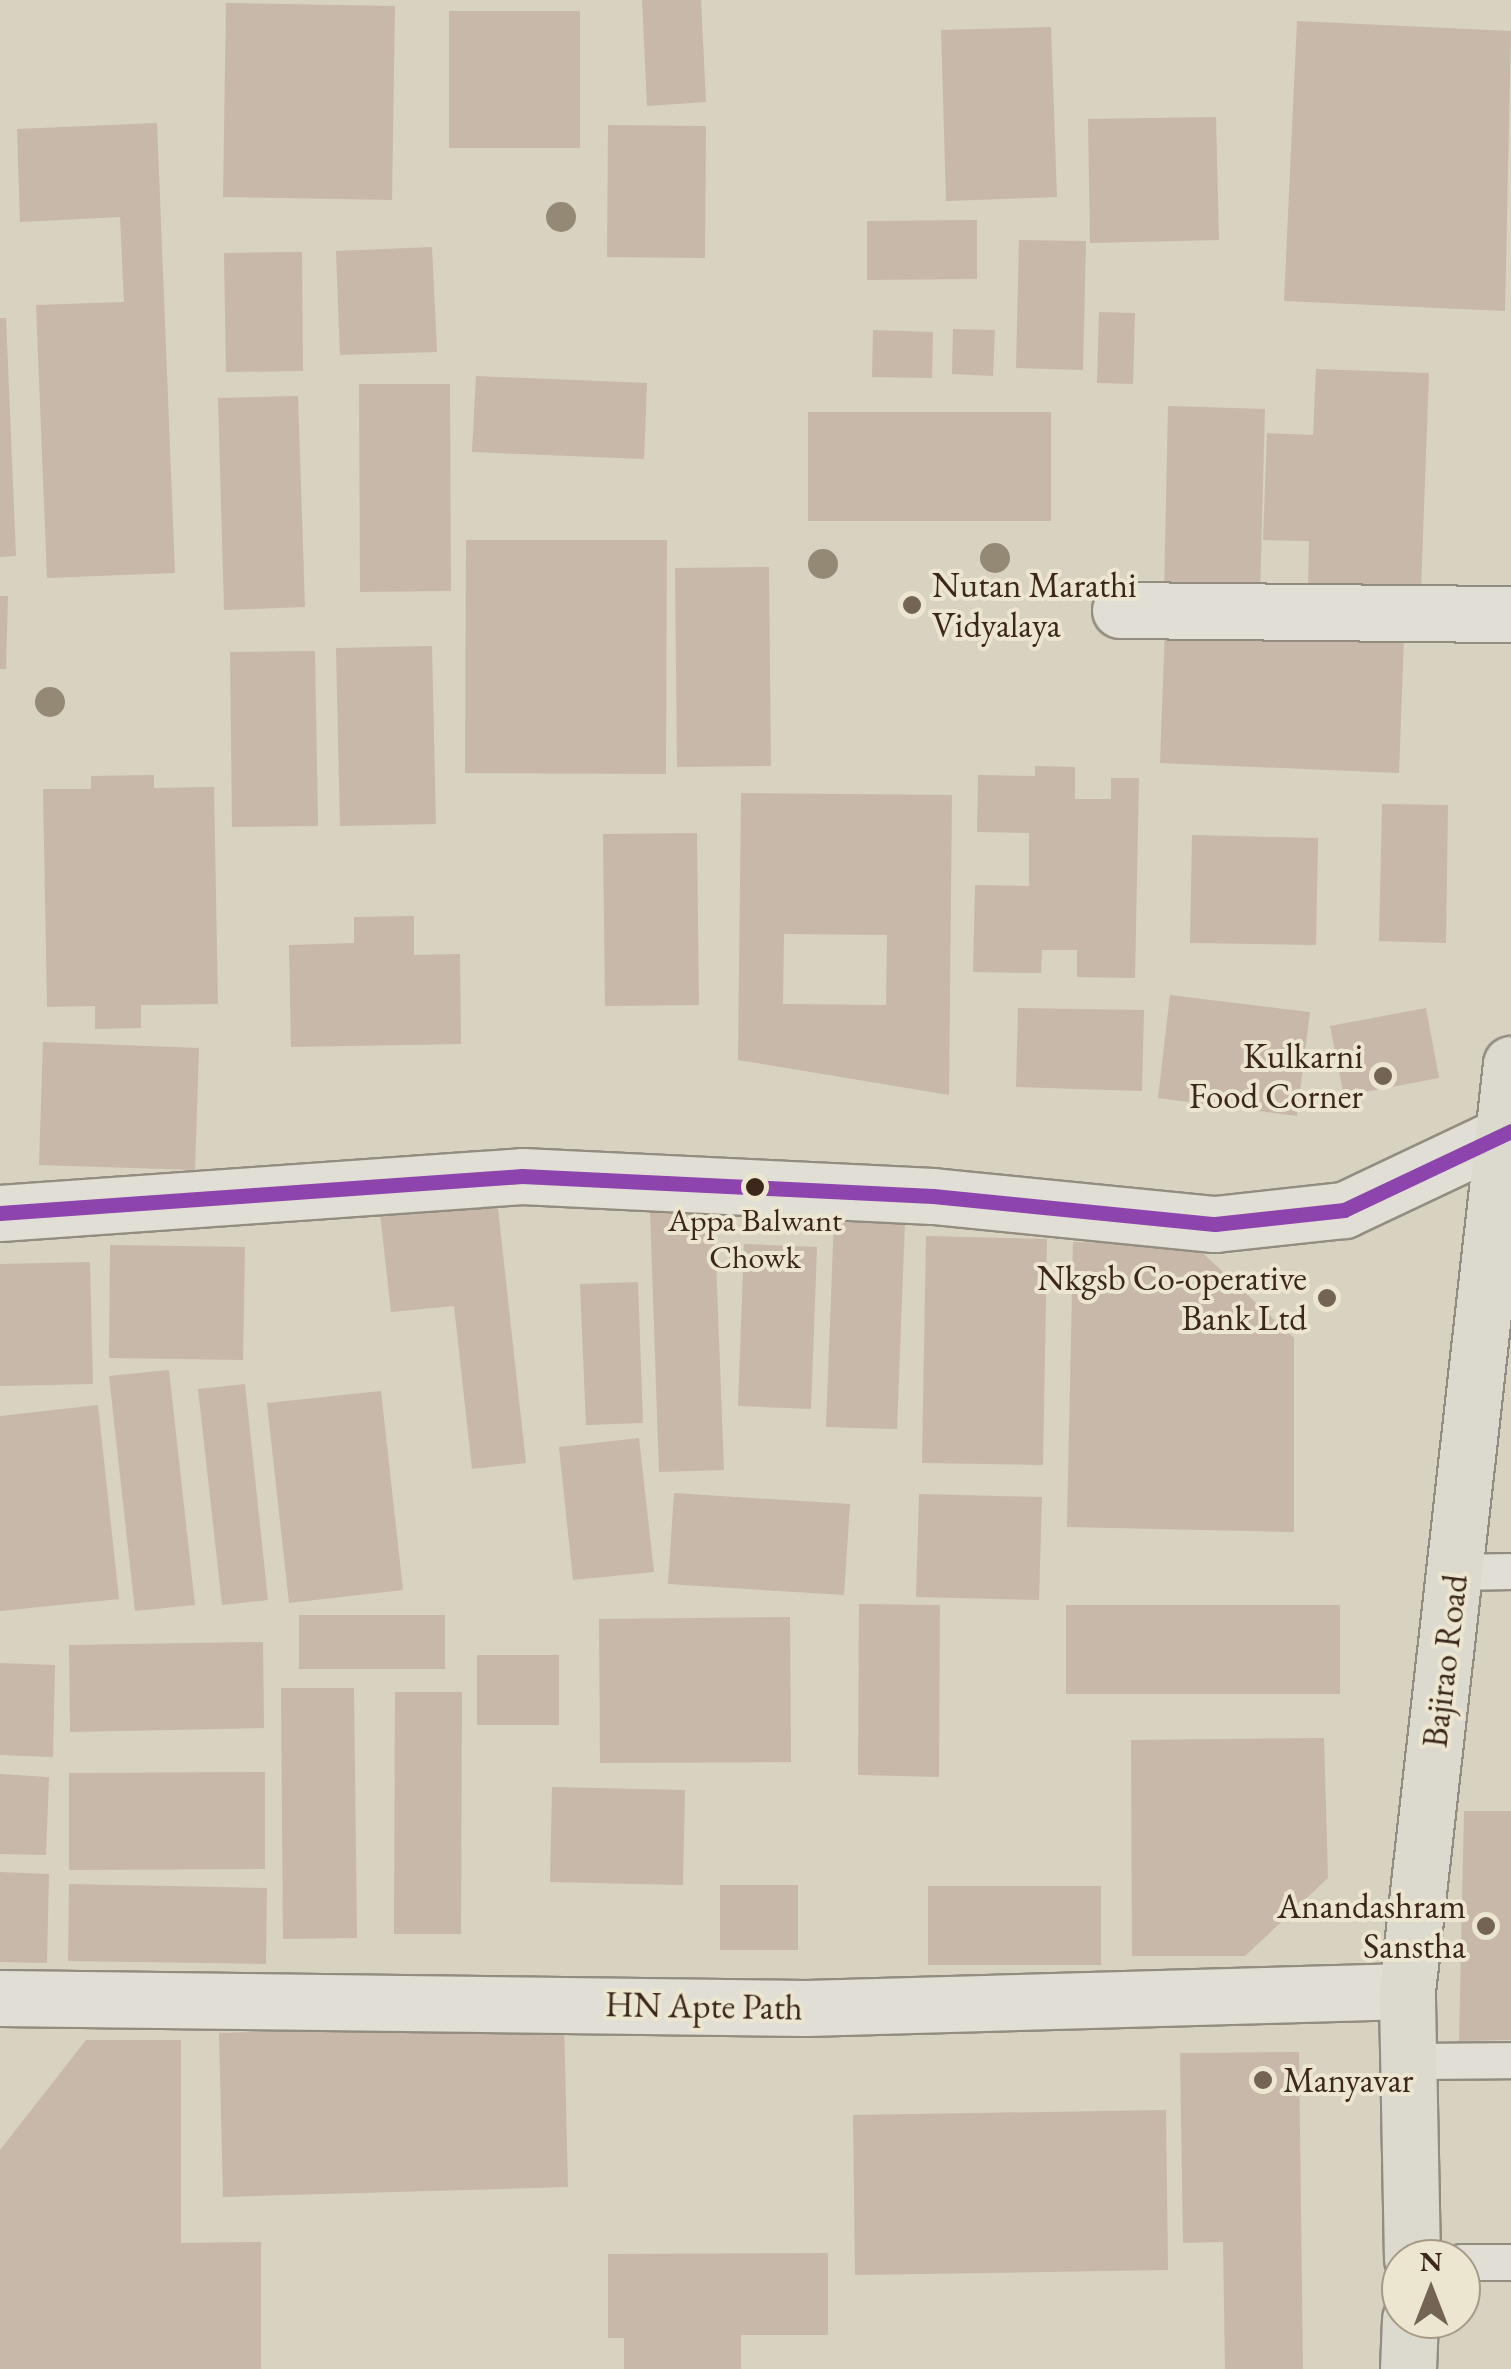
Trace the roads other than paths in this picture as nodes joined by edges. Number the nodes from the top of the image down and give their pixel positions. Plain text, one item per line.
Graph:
1 (1120, 610) dead end
2 (1511, 614) edge
3 (1511, 1064) edge
4 (1508, 1133) edge
5 (0, 1213) edge
6 (1511, 1571) edge
7 (1455, 1572) junction
8 (1407, 1991) junction
9 (0, 1998) edge
10 (1511, 2060) edge
11 (1406, 2061) junction
12 (1411, 2239) edge
13 (1481, 2262) edge
14 (1511, 2262) edge
15 (1409, 2339) edge
16 (1408, 2369) edge

1 - 2 street
3 - 4 highway, Bajirao Road
4 - 5 street
4 - 7 highway, Bajirao Road
6 - 7 lane
7 - 8 highway, Bajirao Road
8 - 9 street, HN Apte Path
8 - 11 highway, Bajirao Road
10 - 11 lane
11 - 12 highway, Bajirao Road
13 - 14 lane
15 - 16 highway

